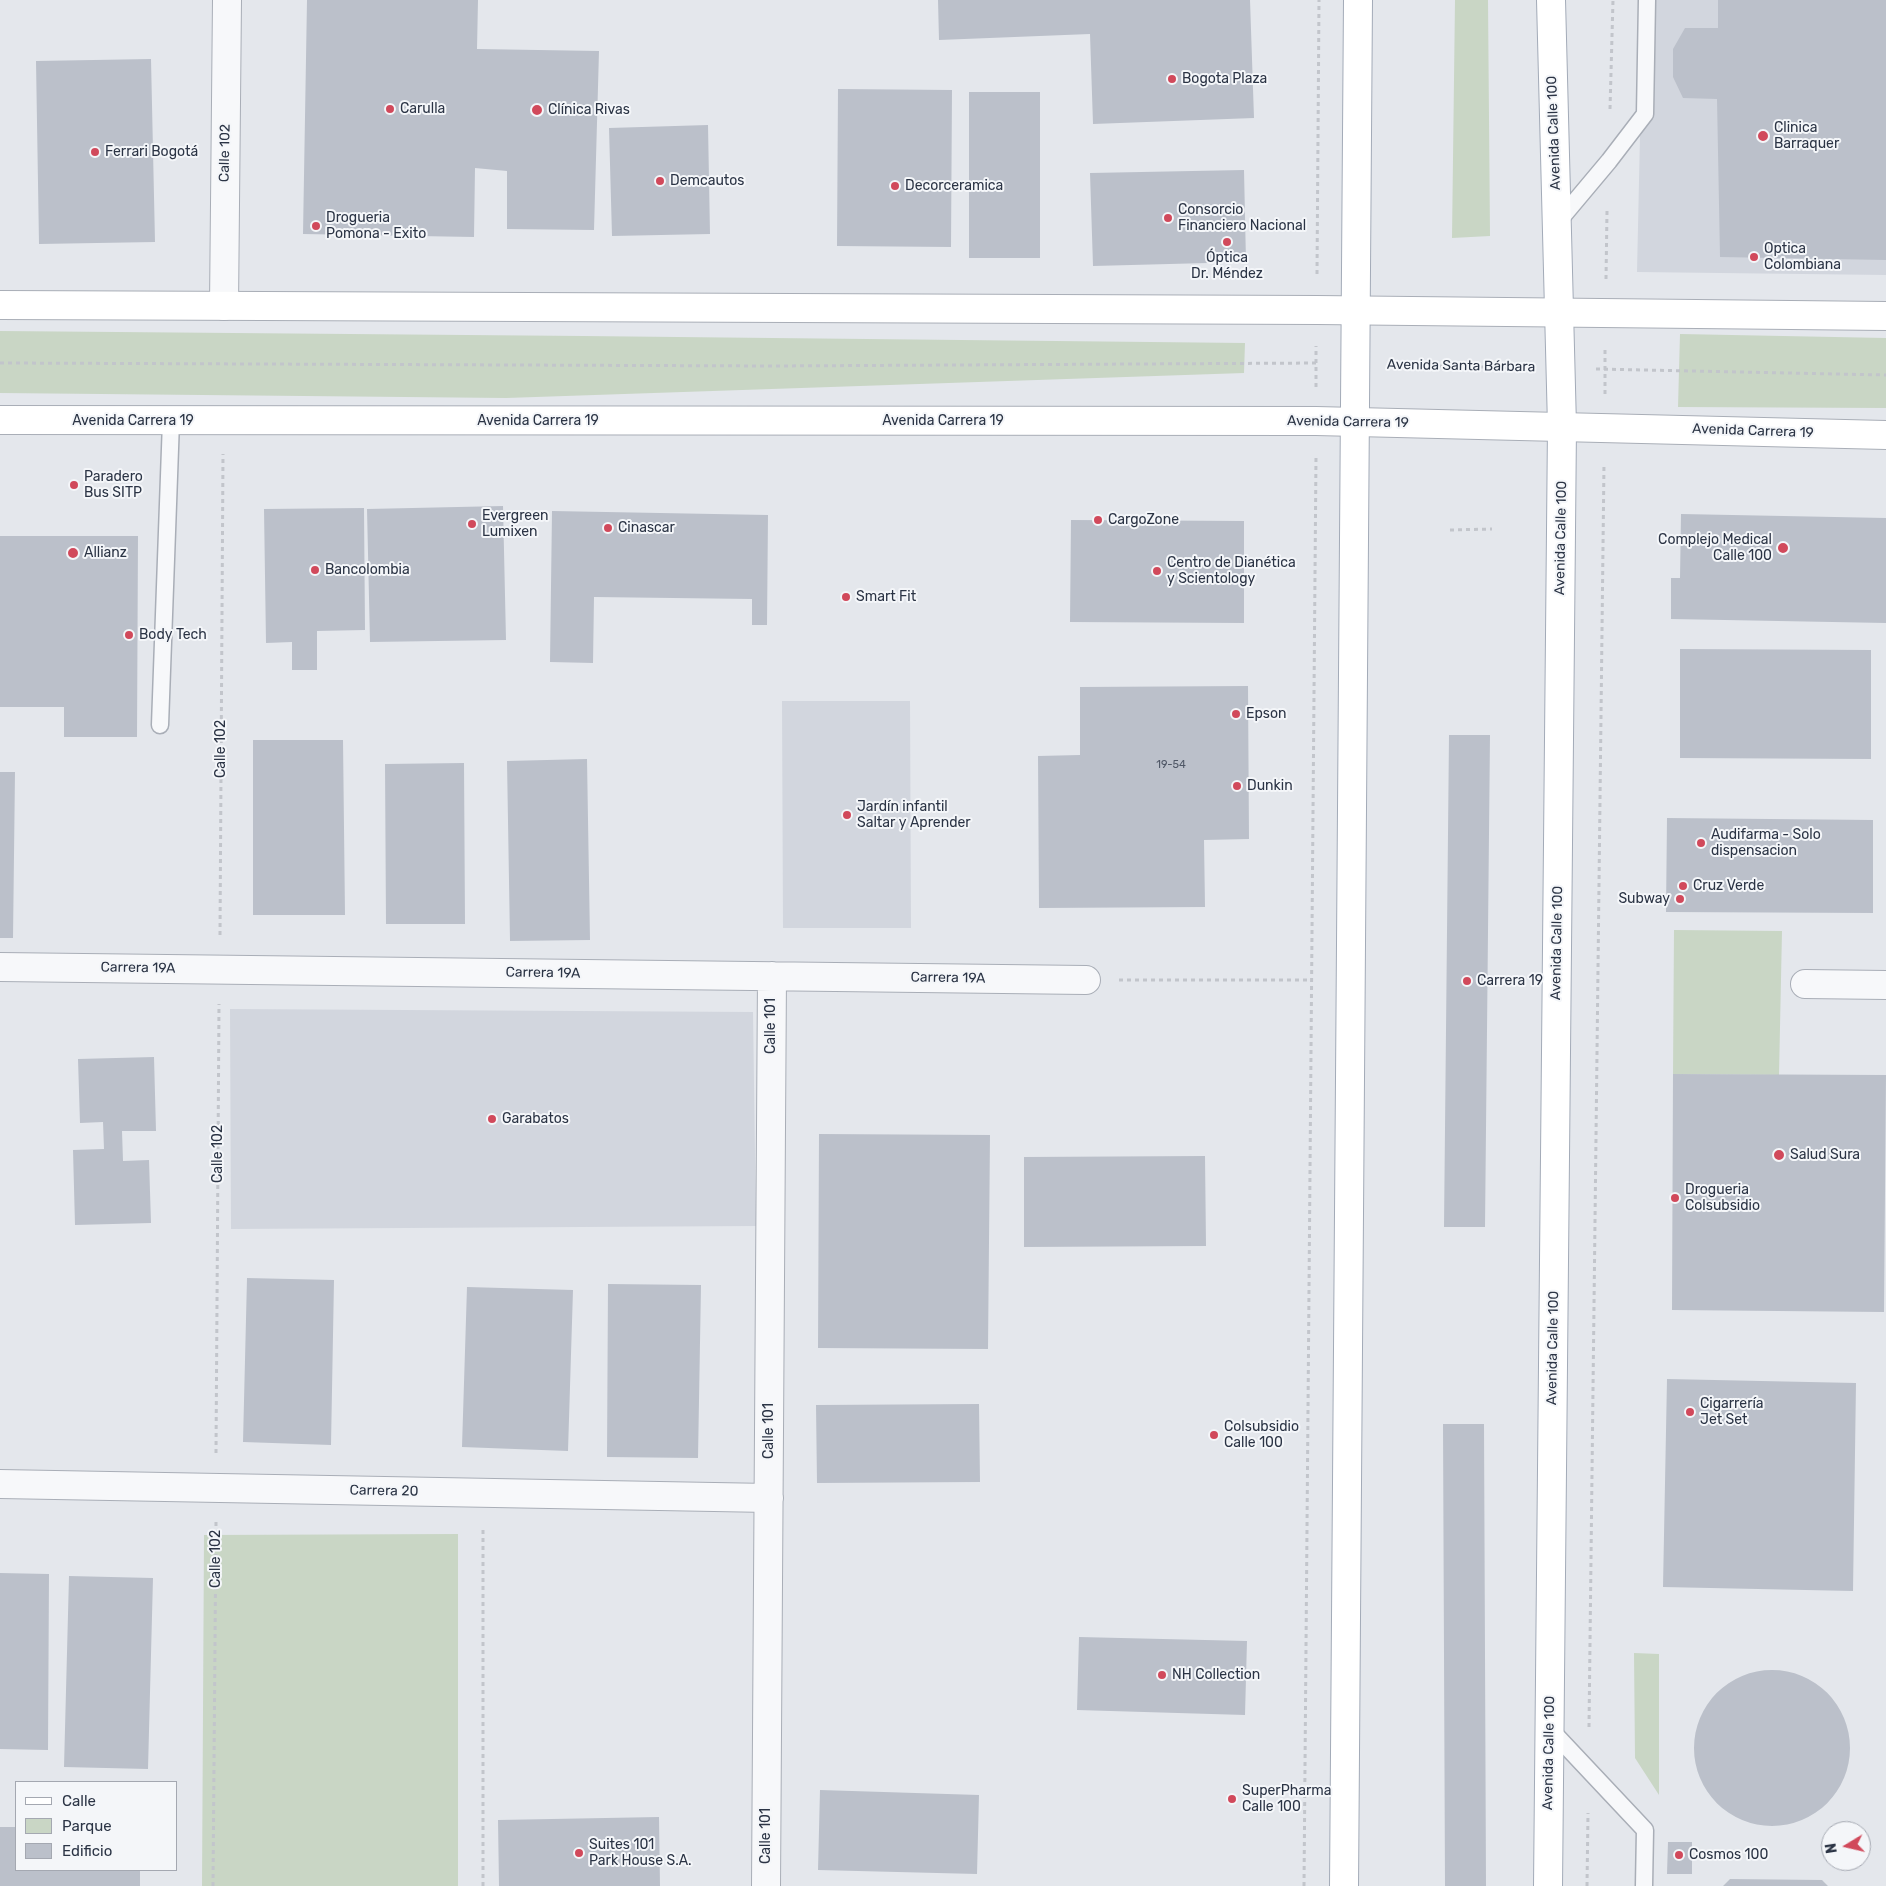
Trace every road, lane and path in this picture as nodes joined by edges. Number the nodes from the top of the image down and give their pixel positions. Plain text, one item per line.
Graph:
1 (227, 0) edge
2 (1319, 0) edge
3 (1358, 0) edge
4 (1550, 0) edge
5 (1647, 0) edge
6 (1557, 223) junction
7 (1317, 256) dead end
8 (0, 305) edge
9 (224, 306) junction
10 (1356, 310) junction
11 (1559, 312) junction
12 (1886, 316) edge
13 (0, 363) edge
14 (1355, 364) junction
15 (1560, 368) junction
16 (1886, 375) edge
17 (0, 420) edge
18 (171, 421) junction
19 (223, 422) junction
20 (1355, 422) junction
21 (1562, 426) junction
22 (1886, 435) edge
23 (1603, 528) dead end
24 (1492, 529) dead end
25 (1450, 530) dead end
26 (1315, 531) dead end
27 (160, 725) dead end
28 (0, 967) edge
29 (219, 969) junction
30 (772, 976) junction
31 (1351, 979) junction
32 (1086, 980) joint
33 (1312, 980) junction
34 (1805, 984) dead end
35 (1886, 985) edge
36 (0, 1484) edge
37 (216, 1488) junction
38 (483, 1493) junction
39 (769, 1498) junction
40 (1550, 1729) junction
41 (1589, 1770) junction
42 (213, 1886) edge
43 (483, 1886) edge
44 (766, 1886) edge
45 (1304, 1886) edge
46 (1344, 1886) edge
47 (1548, 1886) edge
48 (1588, 1886) edge
49 (1644, 1886) edge

1 - 9 street, Calle 102
2 - 7 path
3 - 10 main road
4 - 6 main road, Avenida Calle 100
5 - 6 lane
6 - 11 main road, Avenida Calle 100
8 - 9 main road
9 - 10 main road
10 - 11 main road
10 - 14 main road
11 - 12 main road
11 - 15 main road, Avenida Calle 100
13 - 14 path, Avenida Santa Bárbara
14 - 15 path, Avenida Santa Bárbara
14 - 20 main road
15 - 16 path, Avenida Santa Bárbara
15 - 21 main road, Avenida Calle 100
17 - 18 main road, Avenida Carrera 19
18 - 19 main road, Avenida Carrera 19
18 - 27 lane
19 - 20 main road, Avenida Carrera 19
19 - 29 path, Calle 102
20 - 21 main road, Avenida Carrera 19
20 - 31 main road
21 - 22 main road, Avenida Carrera 19
21 - 40 main road, Avenida Calle 100
23 - 41 path
24 - 25 path
26 - 33 path
28 - 29 street, Carrera 19A
29 - 30 street, Carrera 19A
29 - 37 path, Calle 102
30 - 32 street, Carrera 19A
30 - 39 street, Calle 101
31 - 33 path
31 - 46 main road
32 - 33 path
33 - 45 path
34 - 35 street
36 - 37 street, Carrera 20
37 - 38 street, Carrera 20
37 - 42 path, Calle 102
38 - 39 street, Carrera 20
38 - 43 path
39 - 44 street, Calle 101
40 - 41 lane
40 - 47 main road, Avenida Calle 100
41 - 48 path
41 - 49 lane

